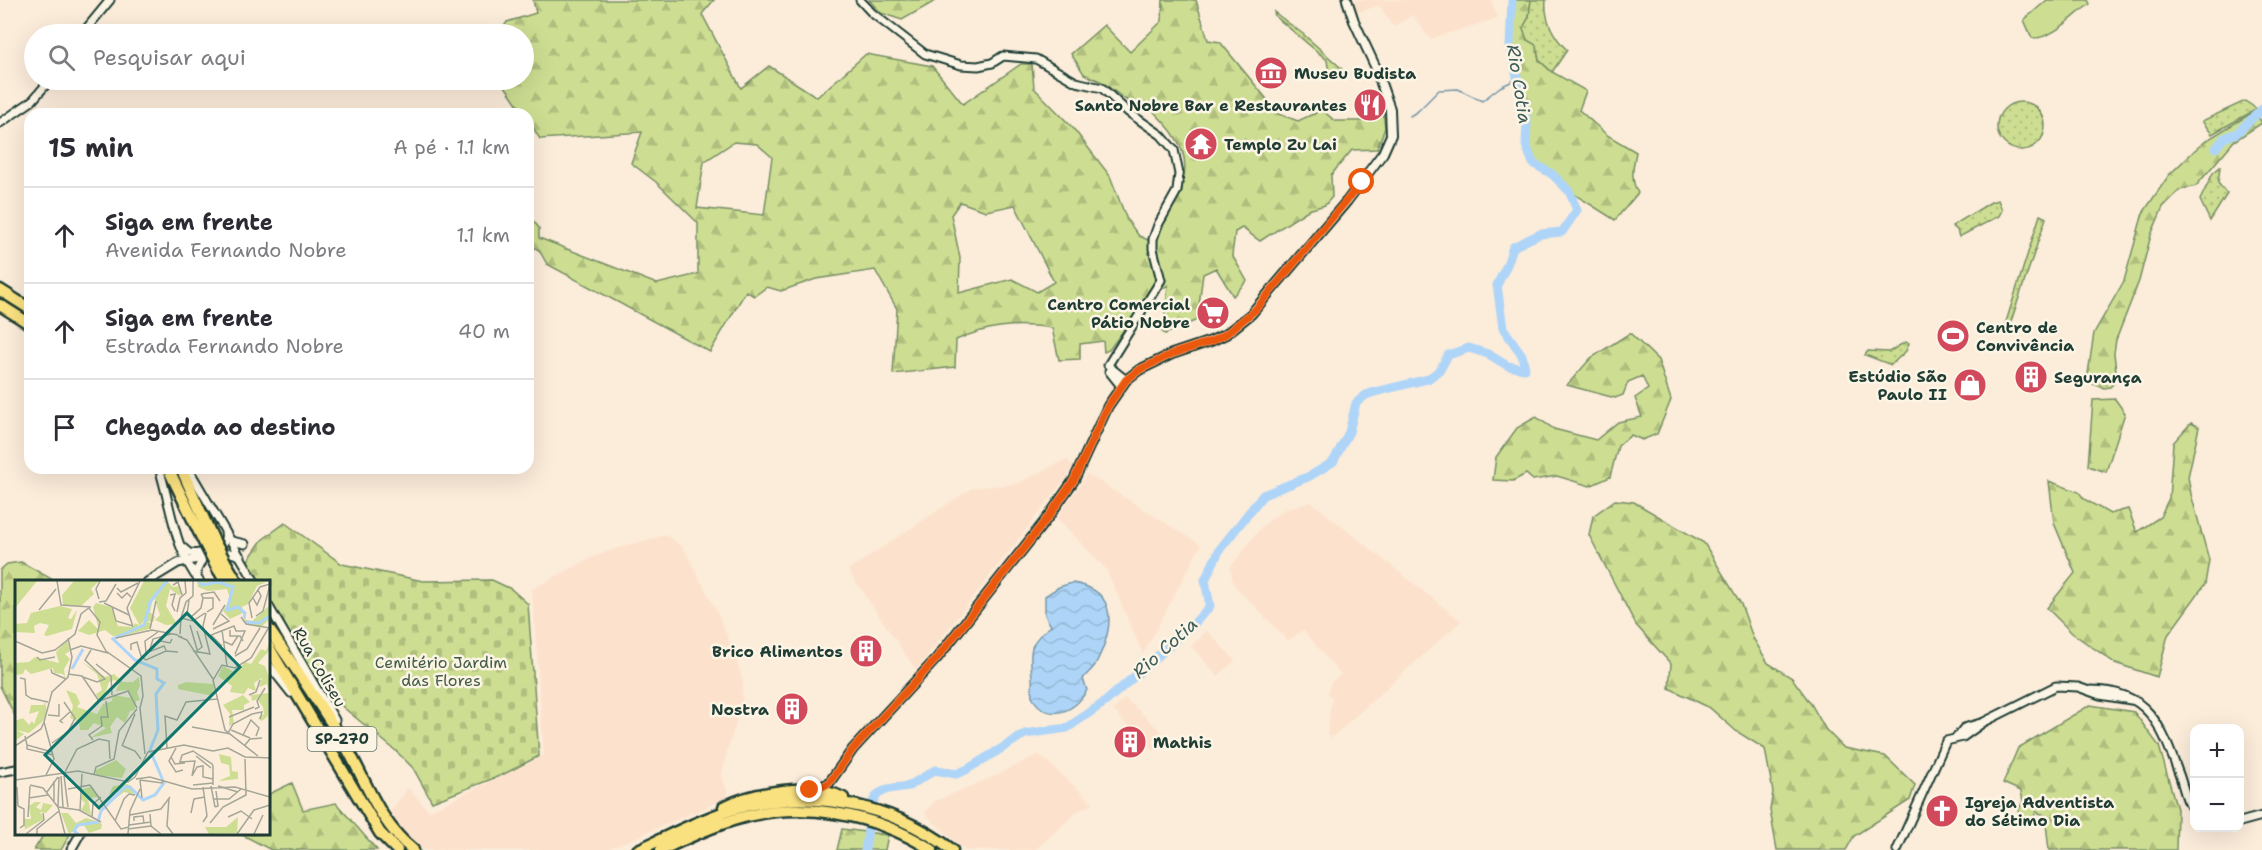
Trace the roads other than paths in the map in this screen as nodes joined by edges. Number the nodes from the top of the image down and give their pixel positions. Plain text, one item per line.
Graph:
1 (110, 0) edge
2 (860, 0) edge
3 (1347, 0) edge
4 (90, 24) edge
5 (41, 90) edge
6 (0, 123) edge
7 (0, 290) edge
8 (0, 305) edge
9 (24, 305) edge
10 (24, 320) edge
11 (1124, 383) junction
12 (161, 474) edge
13 (171, 474) edge
14 (183, 474) edge
15 (192, 474) edge
16 (224, 529) junction
17 (209, 540) junction
18 (179, 542) junction
19 (234, 544) junction
20 (245, 544) dead end
21 (183, 551) junction
22 (224, 552) junction
23 (241, 557) junction
24 (203, 558) junction
25 (188, 562) junction
26 (178, 563) junction
27 (222, 567) junction
28 (150, 580) edge
29 (199, 580) edge
30 (225, 580) edge
31 (235, 580) edge
32 (254, 580) edge
33 (270, 608) edge
34 (270, 631) edge
35 (270, 649) edge
36 (300, 660) junction
37 (270, 667) edge
38 (307, 686) junction
39 (318, 730) junction
40 (345, 745) junction
41 (15, 769) edge
42 (0, 772) edge
43 (835, 775) junction
44 (810, 790) junction
45 (839, 796) junction
46 (2190, 805) edge
47 (859, 806) junction
48 (2262, 816) edge
49 (707, 819) junction
50 (2244, 821) edge
51 (79, 835) edge
52 (71, 850) edge
53 (397, 850) edge
54 (413, 850) edge
55 (638, 850) edge
56 (661, 850) edge
57 (932, 850) edge
58 (952, 850) edge
59 (1897, 850) edge

1 - 4 street
2 - 11 street
3 - 11 main road
5 - 6 street
7 - 9 highway
8 - 10 highway
11 - 43 main road
12 - 18 street
13 - 17 highway
14 - 17 highway
15 - 16 street
16 - 18 street
16 - 19 street
17 - 27 highway, bridge
18 - 21 street
19 - 20 street
19 - 22 street
19 - 23 street
21 - 25 street
21 - 26 street
22 - 23 street
22 - 24 street
23 - 32 street
24 - 25 street
24 - 29 street
25 - 26 street
25 - 29 street
26 - 28 street
27 - 30 highway
27 - 31 highway
33 - 36 street, Rua Coliseu
34 - 38 highway, SP-270
35 - 39 highway, SP-270
36 - 38 highway
36 - 40 street, Rua Coliseu
37 - 39 street
38 - 40 highway, SP-270
39 - 53 highway, SP-270
40 - 54 highway, SP-270
41 - 42 street
43 - 44 main road
43 - 45 main road
44 - 45 highway
44 - 49 highway
45 - 47 highway
46 - 59 street
47 - 49 highway
47 - 58 highway
48 - 50 street
49 - 55 highway
51 - 52 street
56 - 57 highway

